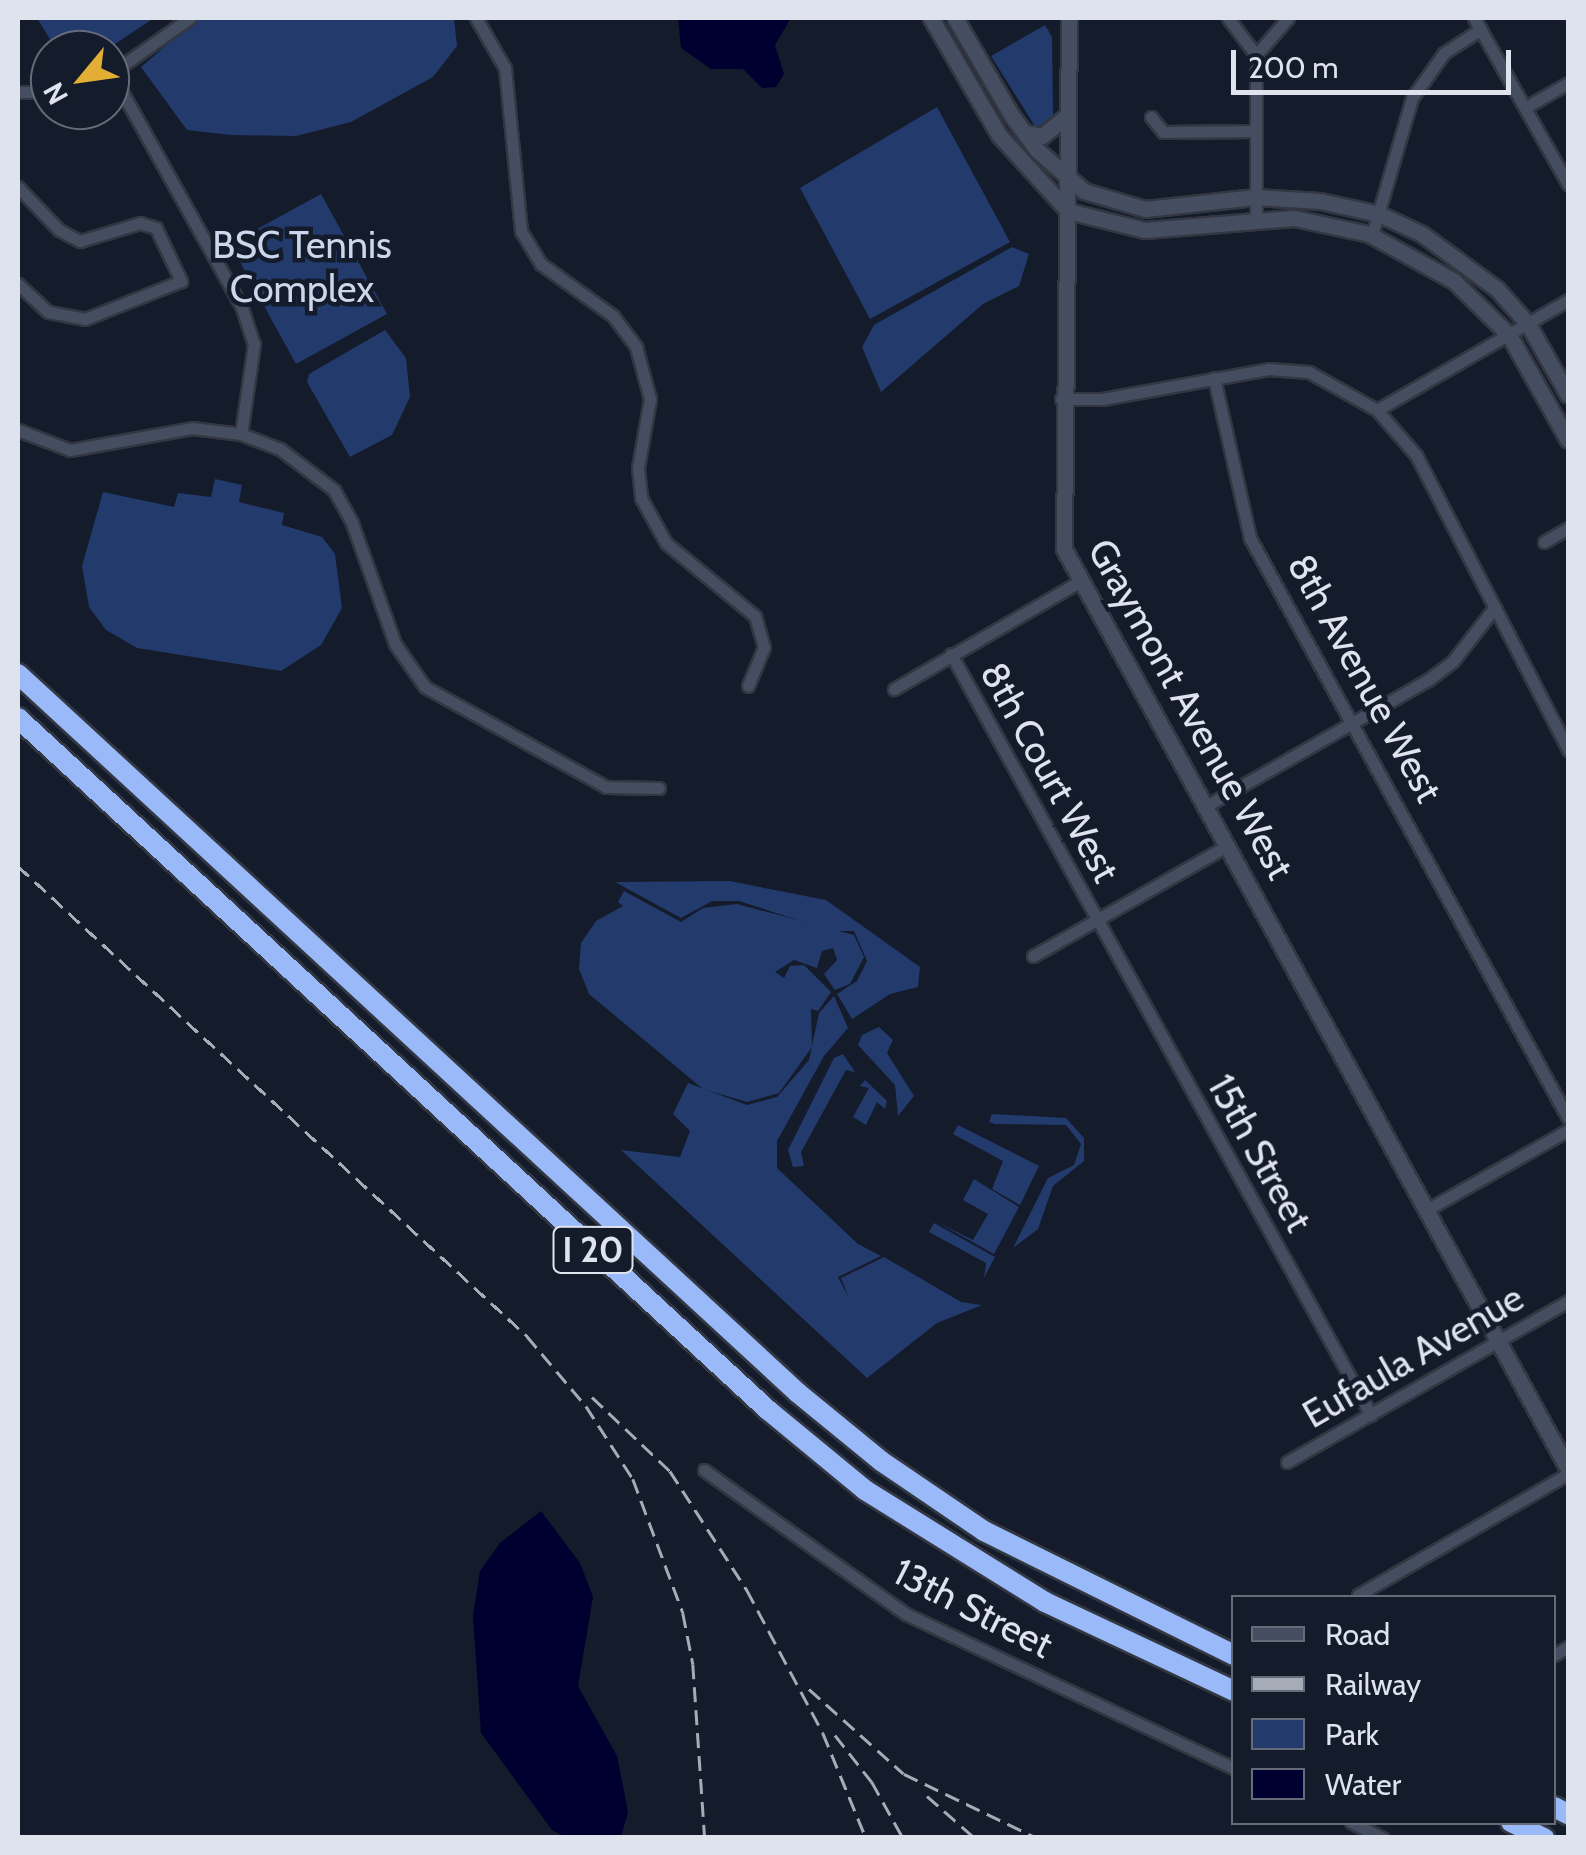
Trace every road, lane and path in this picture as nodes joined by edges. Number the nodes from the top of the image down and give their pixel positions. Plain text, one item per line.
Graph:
1 (190, 18) edge
2 (476, 18) edge
3 (931, 18) edge
4 (956, 18) edge
5 (1069, 18) edge
6 (1228, 18) edge
7 (1288, 18) edge
8 (1478, 23) edge
9 (1256, 55) junction
10 (130, 61) edge
11 (1568, 83) edge
12 (1526, 107) junction
13 (130, 108) edge
14 (1067, 116) junction
15 (1151, 117) dead end
16 (1255, 130) junction
17 (1025, 133) junction
18 (1066, 178) junction
19 (1568, 184) edge
20 (18, 186) edge
21 (1256, 198) junction
22 (1068, 211) junction
23 (1379, 214) junction
24 (1256, 219) junction
25 (1372, 235) junction
26 (18, 284) edge
27 (1568, 300) edge
28 (1528, 324) junction
29 (1509, 335) junction
30 (1214, 378) junction
31 (1568, 396) edge
32 (1060, 399) junction
33 (1378, 410) junction
34 (18, 430) edge
35 (241, 434) junction
36 (1568, 440) edge
37 (1568, 528) edge
38 (1544, 542) dead end
39 (1077, 583) junction
40 (1495, 607) junction
41 (951, 654) junction
42 (18, 674) edge
43 (748, 686) dead end
44 (894, 689) dead end
45 (18, 718) edge
46 (1352, 723) junction
47 (1568, 750) edge
48 (659, 788) dead end
49 (1206, 806) junction
50 (1228, 846) junction
51 (1097, 919) junction
52 (1034, 956) dead end
53 (1568, 1118) edge
54 (1568, 1130) edge
55 (1428, 1210) junction
56 (1568, 1301) edge
57 (1500, 1342) junction
58 (1370, 1414) junction
59 (1287, 1462) dead end
60 (704, 1470) dead end
61 (1568, 1472) edge
62 (1358, 1595) dead end
63 (1231, 1654) edge
64 (1231, 1690) edge
65 (1231, 1767) edge
66 (1357, 1825) edge
67 (1516, 1825) edge
68 (1383, 1838) edge
69 (1544, 1838) edge

1 - 10 street
2 - 43 street
3 - 22 main road
4 - 17 main road
5 - 14 main road, Graymont Avenue West
6 - 9 street
7 - 9 street
8 - 12 street
8 - 23 street
9 - 16 street
11 - 12 street
12 - 19 street
13 - 35 street
14 - 17 main road
14 - 18 main road, Graymont Avenue West
15 - 16 street
16 - 21 street
17 - 18 main road
18 - 21 main road
18 - 22 main road, Graymont Avenue West
20 - 26 street
21 - 23 main road
21 - 24 street
22 - 24 main road
22 - 32 main road, Graymont Avenue West
23 - 25 street
23 - 28 main road
24 - 25 main road
25 - 29 main road
27 - 28 street
28 - 29 street
28 - 31 main road
29 - 33 street
29 - 36 main road
30 - 32 street
30 - 33 street
30 - 46 street, 8th Avenue West
32 - 39 main road, Graymont Avenue West
33 - 40 street
34 - 35 street
35 - 48 street
37 - 38 street
39 - 41 street
39 - 49 main road, Graymont Avenue West
40 - 46 street
40 - 47 street
41 - 44 street
41 - 51 street, 8th Court West
42 - 63 highway, I 20
45 - 64 highway, I 20
46 - 49 street
46 - 53 street, 8th Avenue West
49 - 50 main road, Graymont Avenue West
50 - 51 street
50 - 55 main road, Graymont Avenue West
51 - 52 street
51 - 58 street, 15th Street
54 - 55 street
55 - 57 main road, Graymont Avenue West
56 - 57 street, Eufaula Avenue
57 - 58 street, Eufaula Avenue
57 - 61 main road, Graymont Avenue West
58 - 59 street, Eufaula Avenue
60 - 65 street, 13th Street
61 - 62 street
66 - 68 street
67 - 69 highway

